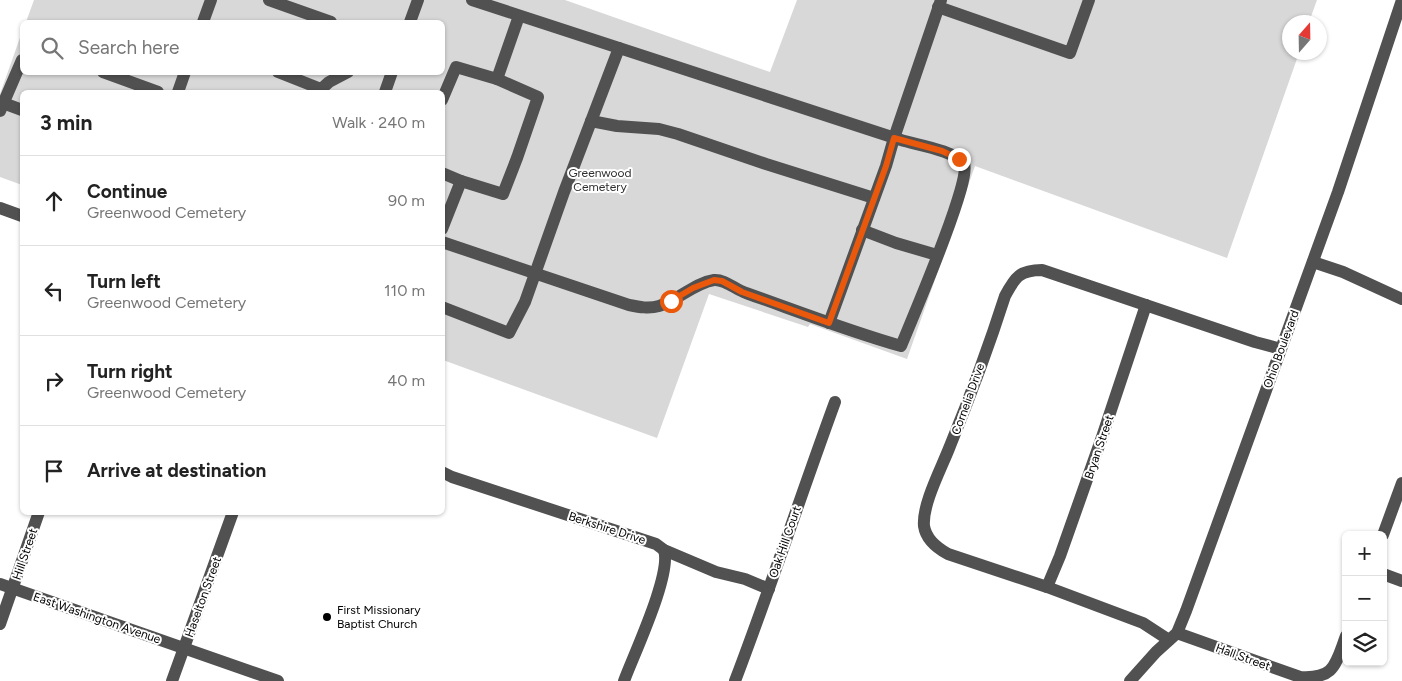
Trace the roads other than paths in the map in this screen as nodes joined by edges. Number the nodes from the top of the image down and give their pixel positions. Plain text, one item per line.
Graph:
1 (212, 0) edge
2 (269, 0) edge
3 (418, 0) edge
4 (472, 0) edge
5 (1089, 0) edge
6 (1402, 0) edge
7 (940, 4) edge
8 (519, 16) junction
9 (204, 20) edge
10 (325, 20) edge
11 (411, 20) edge
12 (619, 48) junction
13 (20, 65) edge
14 (111, 75) edge
15 (184, 75) edge
16 (285, 75) edge
17 (342, 75) edge
18 (391, 75) edge
19 (497, 79) junction
20 (152, 90) edge
21 (179, 90) edge
22 (318, 90) edge
23 (321, 90) edge
24 (386, 90) edge
25 (445, 93) edge
26 (2, 107) edge
27 (20, 110) edge
28 (591, 121) junction
29 (894, 138) junction
30 (445, 174) edge
31 (461, 181) junction
32 (874, 198) junction
33 (0, 208) edge
34 (20, 215) edge
35 (445, 221) edge
36 (862, 230) junction
37 (445, 243) edge
38 (937, 255) junction
39 (1313, 262) junction
40 (535, 274) junction
41 (1402, 299) edge
42 (1146, 306) junction
43 (445, 308) edge
44 (829, 323) junction
45 (1281, 349) junction
46 (834, 402) dead end
47 (445, 474) edge
48 (1402, 484) edge
49 (38, 515) edge
50 (232, 515) edge
51 (1384, 531) edge
52 (664, 550) junction
53 (1387, 575) edge
54 (1402, 581) edge
55 (0, 584) edge
56 (1047, 587) junction
57 (13, 589) junction
58 (768, 589) junction
59 (0, 624) edge
60 (1173, 636) junction
61 (1342, 647) edge
62 (184, 648) junction
63 (172, 681) edge
64 (278, 681) edge
65 (624, 681) edge
66 (735, 681) edge
67 (1130, 681) edge

1 - 9 street
2 - 10 street
3 - 11 street
4 - 8 street
5 - 7 street
6 - 39 street, Ohio Boulevard
7 - 29 street
8 - 12 street
8 - 19 street
12 - 28 street
12 - 29 street
13 - 26 street
14 - 20 street
15 - 21 street
16 - 22 street
17 - 23 street
18 - 24 street
19 - 25 street
19 - 31 street
26 - 27 street
28 - 32 street
28 - 40 street
29 - 32 street
29 - 38 street
30 - 31 street
31 - 35 street
32 - 36 street
33 - 34 street
36 - 38 street
36 - 44 street
37 - 40 street
38 - 44 street
39 - 41 street
39 - 45 street, Ohio Boulevard
40 - 43 street
40 - 44 street
42 - 45 street, Cornelia Drive
42 - 56 street, Bryan Street
42 - 56 street, Cornelia Drive
45 - 60 street, Ohio Boulevard
46 - 58 street, Oak Hill Court
47 - 52 street, Berkshire Drive
48 - 51 street
49 - 57 street, Hill Street
50 - 62 street, Haselton Street
52 - 58 street, Berkshire Drive
52 - 65 street
53 - 54 street
55 - 57 street, East Washington Avenue
56 - 60 street, Cornelia Drive
57 - 59 street, Hill Street
57 - 62 street, East Washington Avenue
58 - 66 street, Oak Hill Court
60 - 61 street, Hall Street
60 - 67 street, Ohio Boulevard
62 - 63 street, Haselton Street
62 - 64 street, East Washington Avenue

